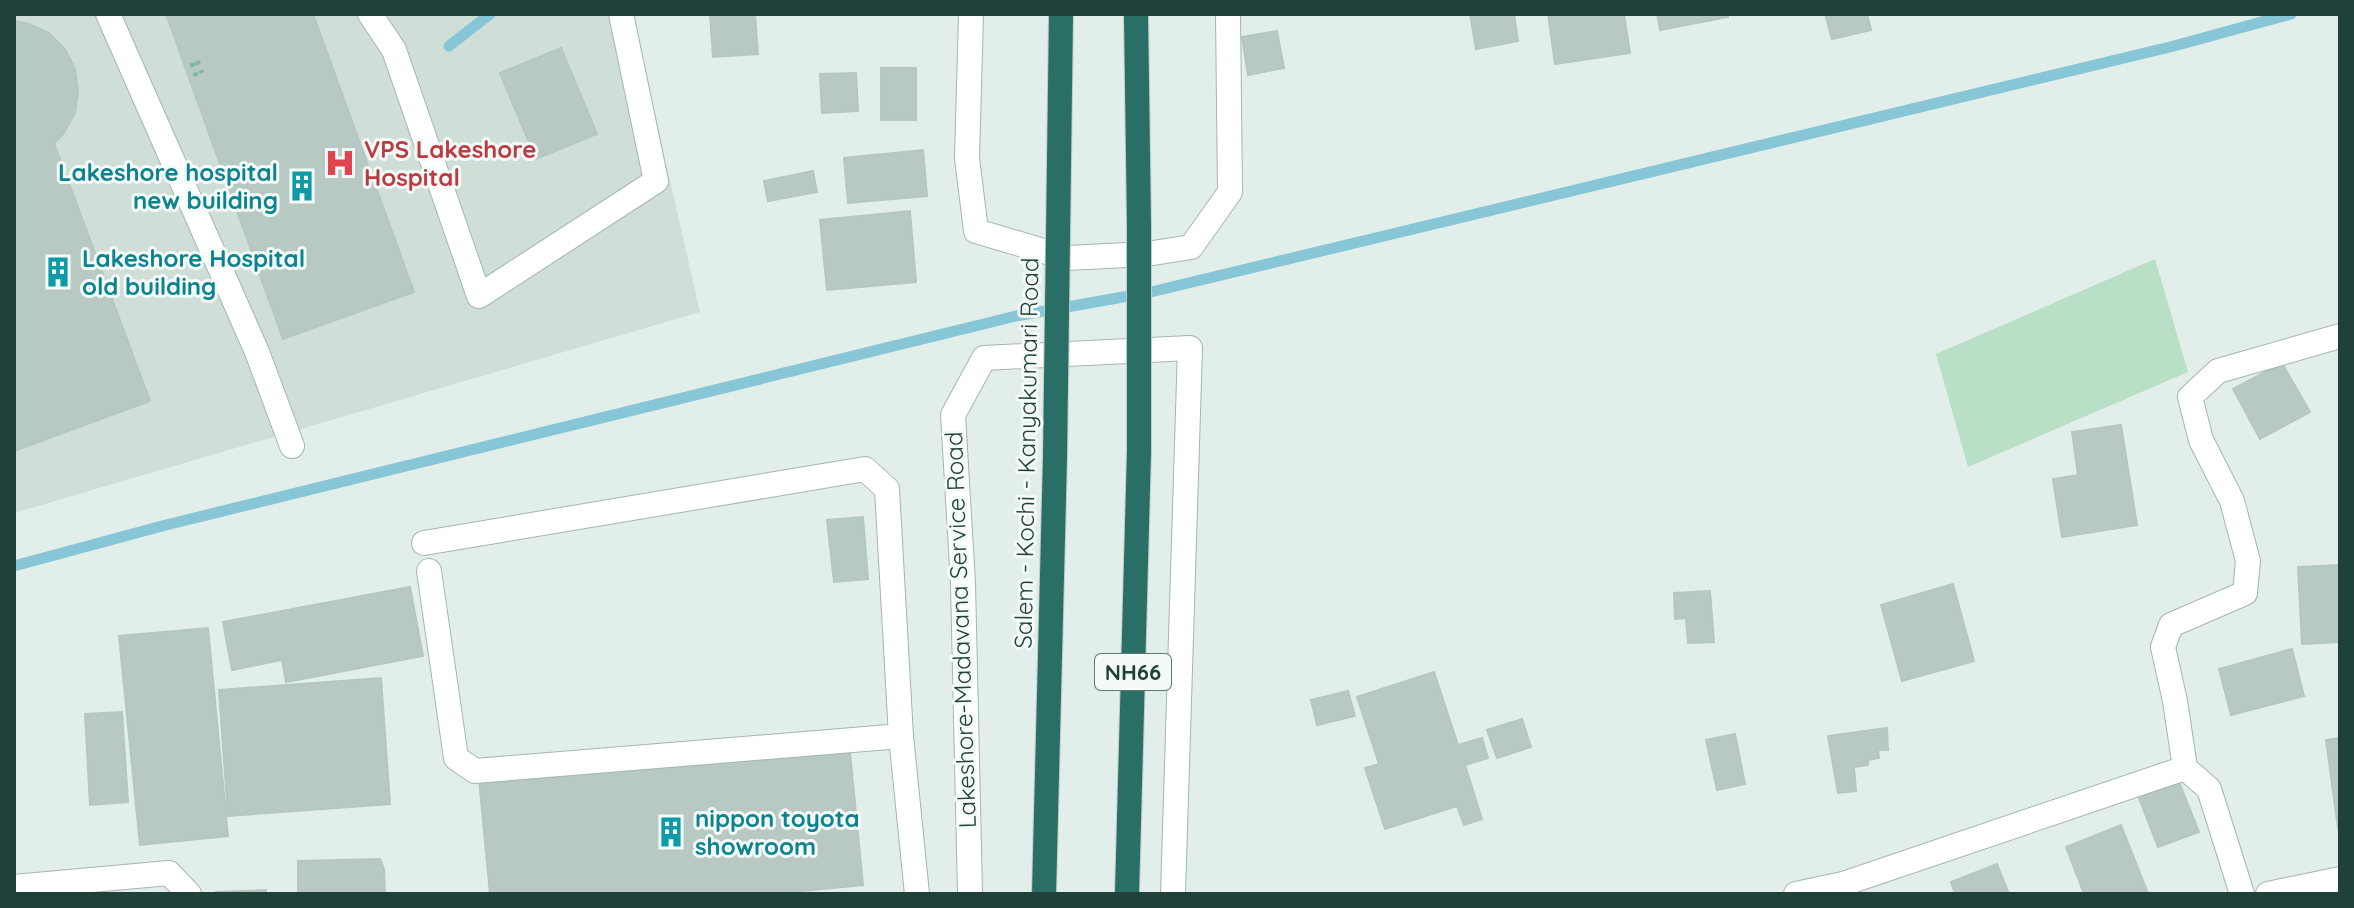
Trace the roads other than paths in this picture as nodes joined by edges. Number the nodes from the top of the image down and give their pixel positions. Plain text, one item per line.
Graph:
1 (108, 14) edge
2 (370, 14) edge
3 (621, 14) edge
4 (971, 14) edge
5 (1061, 14) edge
6 (1136, 14) edge
7 (1228, 14) edge
8 (2340, 336) edge
9 (292, 446) dead end
10 (424, 543) dead end
11 (429, 571) dead end
12 (901, 736) junction
13 (2185, 768) junction
14 (2340, 879) edge
15 (14, 887) edge
16 (1846, 889) edge
17 (189, 894) edge
18 (917, 894) edge
19 (970, 894) edge
20 (1044, 894) edge
21 (1127, 894) edge
22 (1173, 894) edge
23 (1796, 894) edge
24 (2242, 894) edge
25 (2268, 894) edge

1 - 9 street
2 - 3 street
4 - 7 street
5 - 20 highway, Salem - Kochi - Kanyakumari Road, bridge
6 - 21 highway, NH66, bridge
8 - 13 street
10 - 12 street
11 - 12 street
12 - 18 street
13 - 16 street
13 - 24 street
14 - 25 street
15 - 17 street
16 - 23 street
19 - 22 street, Lakeshore-Madavana Service Road

